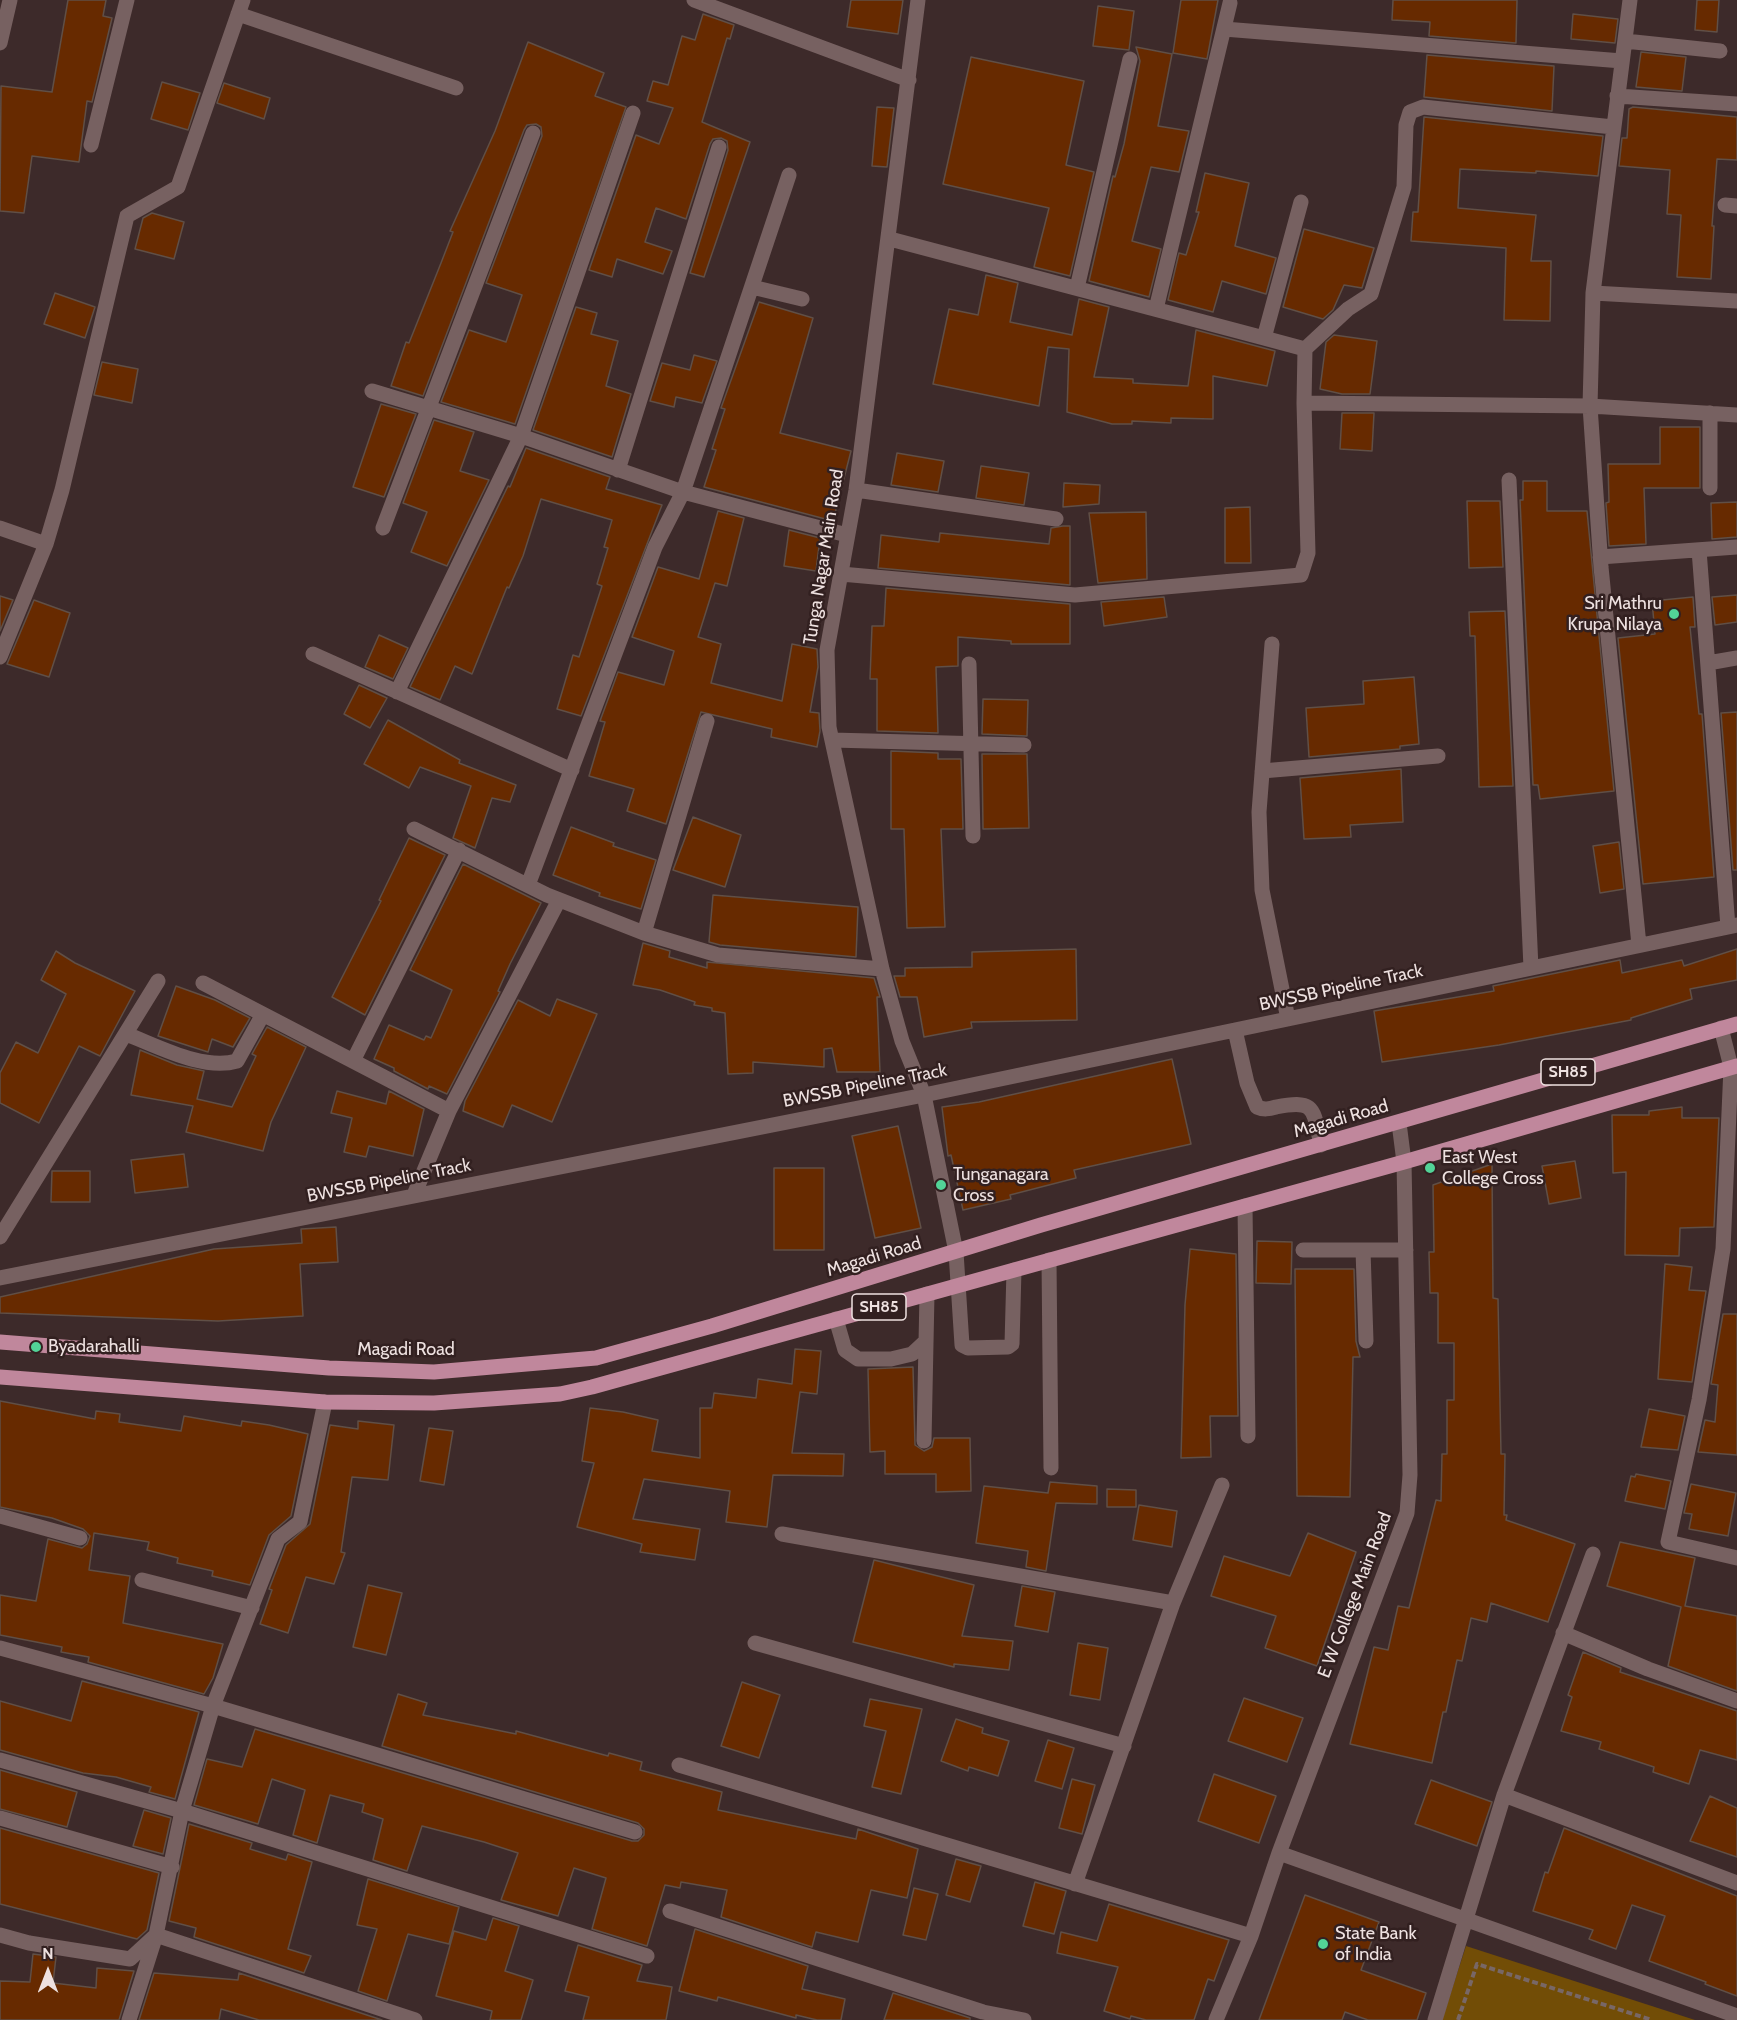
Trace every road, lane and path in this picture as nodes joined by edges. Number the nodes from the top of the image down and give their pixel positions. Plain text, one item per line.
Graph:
1 (10, 0) edge
2 (127, 0) edge
3 (694, 0) edge
4 (918, 0) edge
5 (1630, 0) edge
6 (1230, 3) dead end
7 (240, 7) edge
8 (1224, 29) junction
9 (1624, 41) junction
10 (0, 43) edge
11 (1720, 51) dead end
12 (1130, 59) dead end
13 (1622, 61) junction
14 (909, 80) junction
15 (456, 88) dead end
16 (1617, 96) junction
17 (1737, 104) edge
18 (633, 113) dead end
19 (1613, 127) junction
20 (534, 133) dead end
21 (91, 145) dead end
22 (719, 147) dead end
23 (789, 175) dead end
24 (1301, 202) dead end
25 (890, 238) junction
26 (752, 287) junction
27 (1077, 288) junction
28 (1593, 293) junction
29 (802, 299) dead end
30 (1737, 301) edge
31 (1156, 309) junction
32 (1264, 338) junction
33 (1305, 349) junction
34 (372, 391) dead end
35 (1304, 403) junction
36 (1590, 406) junction
37 (427, 410) junction
38 (1710, 413) junction
39 (1737, 414) edge
40 (520, 436) junction
41 (618, 470) junction
42 (1509, 480) dead end
43 (1710, 488) dead end
44 (855, 490) junction
45 (683, 492) junction
46 (1056, 519) dead end
47 (0, 528) edge
48 (383, 528) dead end
49 (847, 536) junction
50 (46, 544) junction
51 (1737, 547) edge
52 (1700, 550) junction
53 (1600, 557) junction
54 (841, 574) junction
55 (1272, 644) dead end
56 (313, 654) dead end
57 (0, 657) edge
58 (1737, 658) edge
59 (1708, 663) junction
60 (969, 664) dead end
61 (397, 692) junction
62 (707, 721) dead end
63 (832, 740) junction
64 (971, 744) junction
65 (1024, 745) dead end
66 (1438, 756) dead end
67 (572, 770) junction
68 (1262, 771) junction
69 (414, 829) dead end
70 (974, 836) dead end
71 (459, 850) junction
72 (528, 885) junction
73 (560, 900) junction
74 (1732, 926) edge
75 (644, 933) junction
76 (1639, 945) junction
77 (1531, 968) junction
78 (882, 969) junction
79 (158, 981) dead end
80 (203, 983) dead end
81 (262, 1016) junction
82 (1288, 1018) junction
83 (1737, 1024) edge
84 (1721, 1028) junction
85 (1235, 1030) junction
86 (126, 1034) junction
87 (353, 1060) junction
88 (1734, 1066) edge
89 (924, 1095) junction
90 (448, 1111) junction
91 (1399, 1123) junction
92 (1321, 1145) junction
93 (1404, 1162) junction
94 (414, 1195) junction
95 (1245, 1206) junction
96 (0, 1237) edge
97 (1303, 1250) dead end
98 (1363, 1250) junction
99 (1406, 1250) junction
100 (956, 1252) junction
101 (1049, 1260) junction
102 (1014, 1270) junction
103 (0, 1278) edge
104 (958, 1285) junction
105 (927, 1294) junction
106 (836, 1319) junction
107 (926, 1341) junction
108 (1366, 1341) dead end
109 (0, 1342) edge
110 (0, 1377) edge
111 (325, 1402) junction
112 (1248, 1436) dead end
113 (924, 1441) dead end
114 (1051, 1468) dead end
115 (1222, 1485) dead end
116 (0, 1516) edge
117 (782, 1534) dead end
118 (80, 1538) dead end
119 (1593, 1554) dead end
120 (1737, 1558) edge
121 (142, 1580) dead end
122 (1173, 1603) junction
123 (252, 1608) junction
124 (1563, 1633) junction
125 (755, 1643) dead end
126 (0, 1648) edge
127 (1737, 1701) edge
128 (213, 1706) junction
129 (1124, 1746) junction
130 (0, 1760) edge
131 (679, 1765) dead end
132 (1504, 1795) junction
133 (182, 1811) junction
134 (0, 1818) edge
135 (635, 1832) dead end
136 (1279, 1853) junction
137 (172, 1868) junction
138 (1737, 1883) edge
139 (1076, 1884) junction
140 (670, 1911) dead end
141 (1465, 1919) junction
142 (0, 1935) edge
143 (156, 1935) junction
144 (1251, 1936) junction
145 (647, 1956) dead end
146 (982, 2016) edge
147 (1737, 2016) edge
148 (129, 2020) edge
149 (415, 2020) edge
150 (1024, 2020) edge
151 (1216, 2020) edge
152 (1435, 2020) edge
153 (1458, 2020) edge
154 (1652, 2020) edge

1 - 10 street
2 - 21 street
3 - 14 street
4 - 14 street, Tunga Nagar Main Road
5 - 9 street
6 - 8 street
7 - 15 street
7 - 50 street
8 - 13 street
8 - 31 street
9 - 11 street
9 - 13 street
12 - 27 street
13 - 16 street
14 - 25 street, Tunga Nagar Main Road
16 - 17 street
16 - 19 street
18 - 40 street
19 - 28 street
19 - 33 street
20 - 37 street
22 - 41 street
23 - 26 street
24 - 32 street
25 - 27 street
25 - 44 street, Tunga Nagar Main Road
26 - 29 street
26 - 45 street
27 - 31 street
28 - 30 street
28 - 36 street
31 - 32 street
32 - 33 street
33 - 35 street
34 - 37 street
35 - 36 street
35 - 54 street
36 - 38 street
36 - 53 street
37 - 40 street
37 - 48 street
38 - 39 street
38 - 43 street
40 - 41 street
40 - 61 street
41 - 45 street
42 - 77 street
44 - 46 street
44 - 49 street, Tunga Nagar Main Road
45 - 49 street
45 - 67 street
47 - 50 street
49 - 54 street, Tunga Nagar Main Road
50 - 57 street
51 - 52 street
52 - 53 street
52 - 59 street
53 - 76 street
54 - 63 street, Tunga Nagar Main Road
55 - 68 street
56 - 61 street
58 - 59 street
59 - 74 street
60 - 64 street
61 - 67 street
62 - 75 street
63 - 64 street
63 - 78 street, Tunga Nagar Main Road
64 - 65 street
64 - 70 street
66 - 68 street
67 - 72 street
68 - 82 street
69 - 71 street
71 - 72 street
71 - 87 street
72 - 73 street
73 - 75 street
73 - 90 street
74 - 76 street, BWSSB Pipeline Track
75 - 78 street
76 - 77 street, BWSSB Pipeline Track
77 - 82 street, BWSSB Pipeline Track
78 - 89 street, Tunga Nagar Main Road
79 - 86 street
80 - 81 street
81 - 86 street
81 - 87 street
82 - 85 street, BWSSB Pipeline Track
83 - 84 main road, Magadi Road / SH85
84 - 88 street
84 - 91 main road, Magadi Road / SH85
85 - 89 street, BWSSB Pipeline Track
85 - 92 street
86 - 96 street
87 - 90 street
88 - 93 main road, SH85
88 - 120 street
89 - 94 street, BWSSB Pipeline Track
89 - 100 street, Tunga Nagar Main Road
90 - 94 street
91 - 92 main road, Magadi Road / SH85
91 - 93 street, E W College Main Road
92 - 100 main road, Magadi Road / SH85
93 - 95 main road, SH85
93 - 99 street, E W College Main Road
94 - 103 street, BWSSB Pipeline Track
95 - 101 main road, SH85
95 - 112 street
97 - 98 street
98 - 99 street
98 - 108 street
99 - 136 street, E W College Main Road
100 - 104 street, Tunga Nagar Main Road
100 - 109 main road, Magadi Road / SH85
101 - 102 main road, SH85
101 - 114 street
102 - 104 main road, SH85
102 - 104 street, Tunga Nagar Main Road
104 - 105 main road, SH85
105 - 106 main road, SH85
105 - 107 street
106 - 107 street
106 - 111 main road, SH85
107 - 113 street
110 - 111 main road, SH85
111 - 123 street
115 - 122 street
116 - 118 street
117 - 122 street
119 - 124 street
121 - 123 street
122 - 129 street
123 - 128 street
124 - 127 street
124 - 132 street
125 - 129 street
126 - 128 street
128 - 133 street
128 - 135 street
129 - 139 street
130 - 133 street
131 - 139 street
132 - 138 street
132 - 141 street
133 - 137 street
133 - 145 street
134 - 137 street
136 - 141 street
136 - 144 street, E W College Main Road
137 - 143 street
139 - 144 street
140 - 146 street
141 - 147 street
141 - 152 street
142 - 143 street
143 - 148 street
143 - 149 street
144 - 151 street, E W College Main Road
146 - 150 street
153 - 154 path

